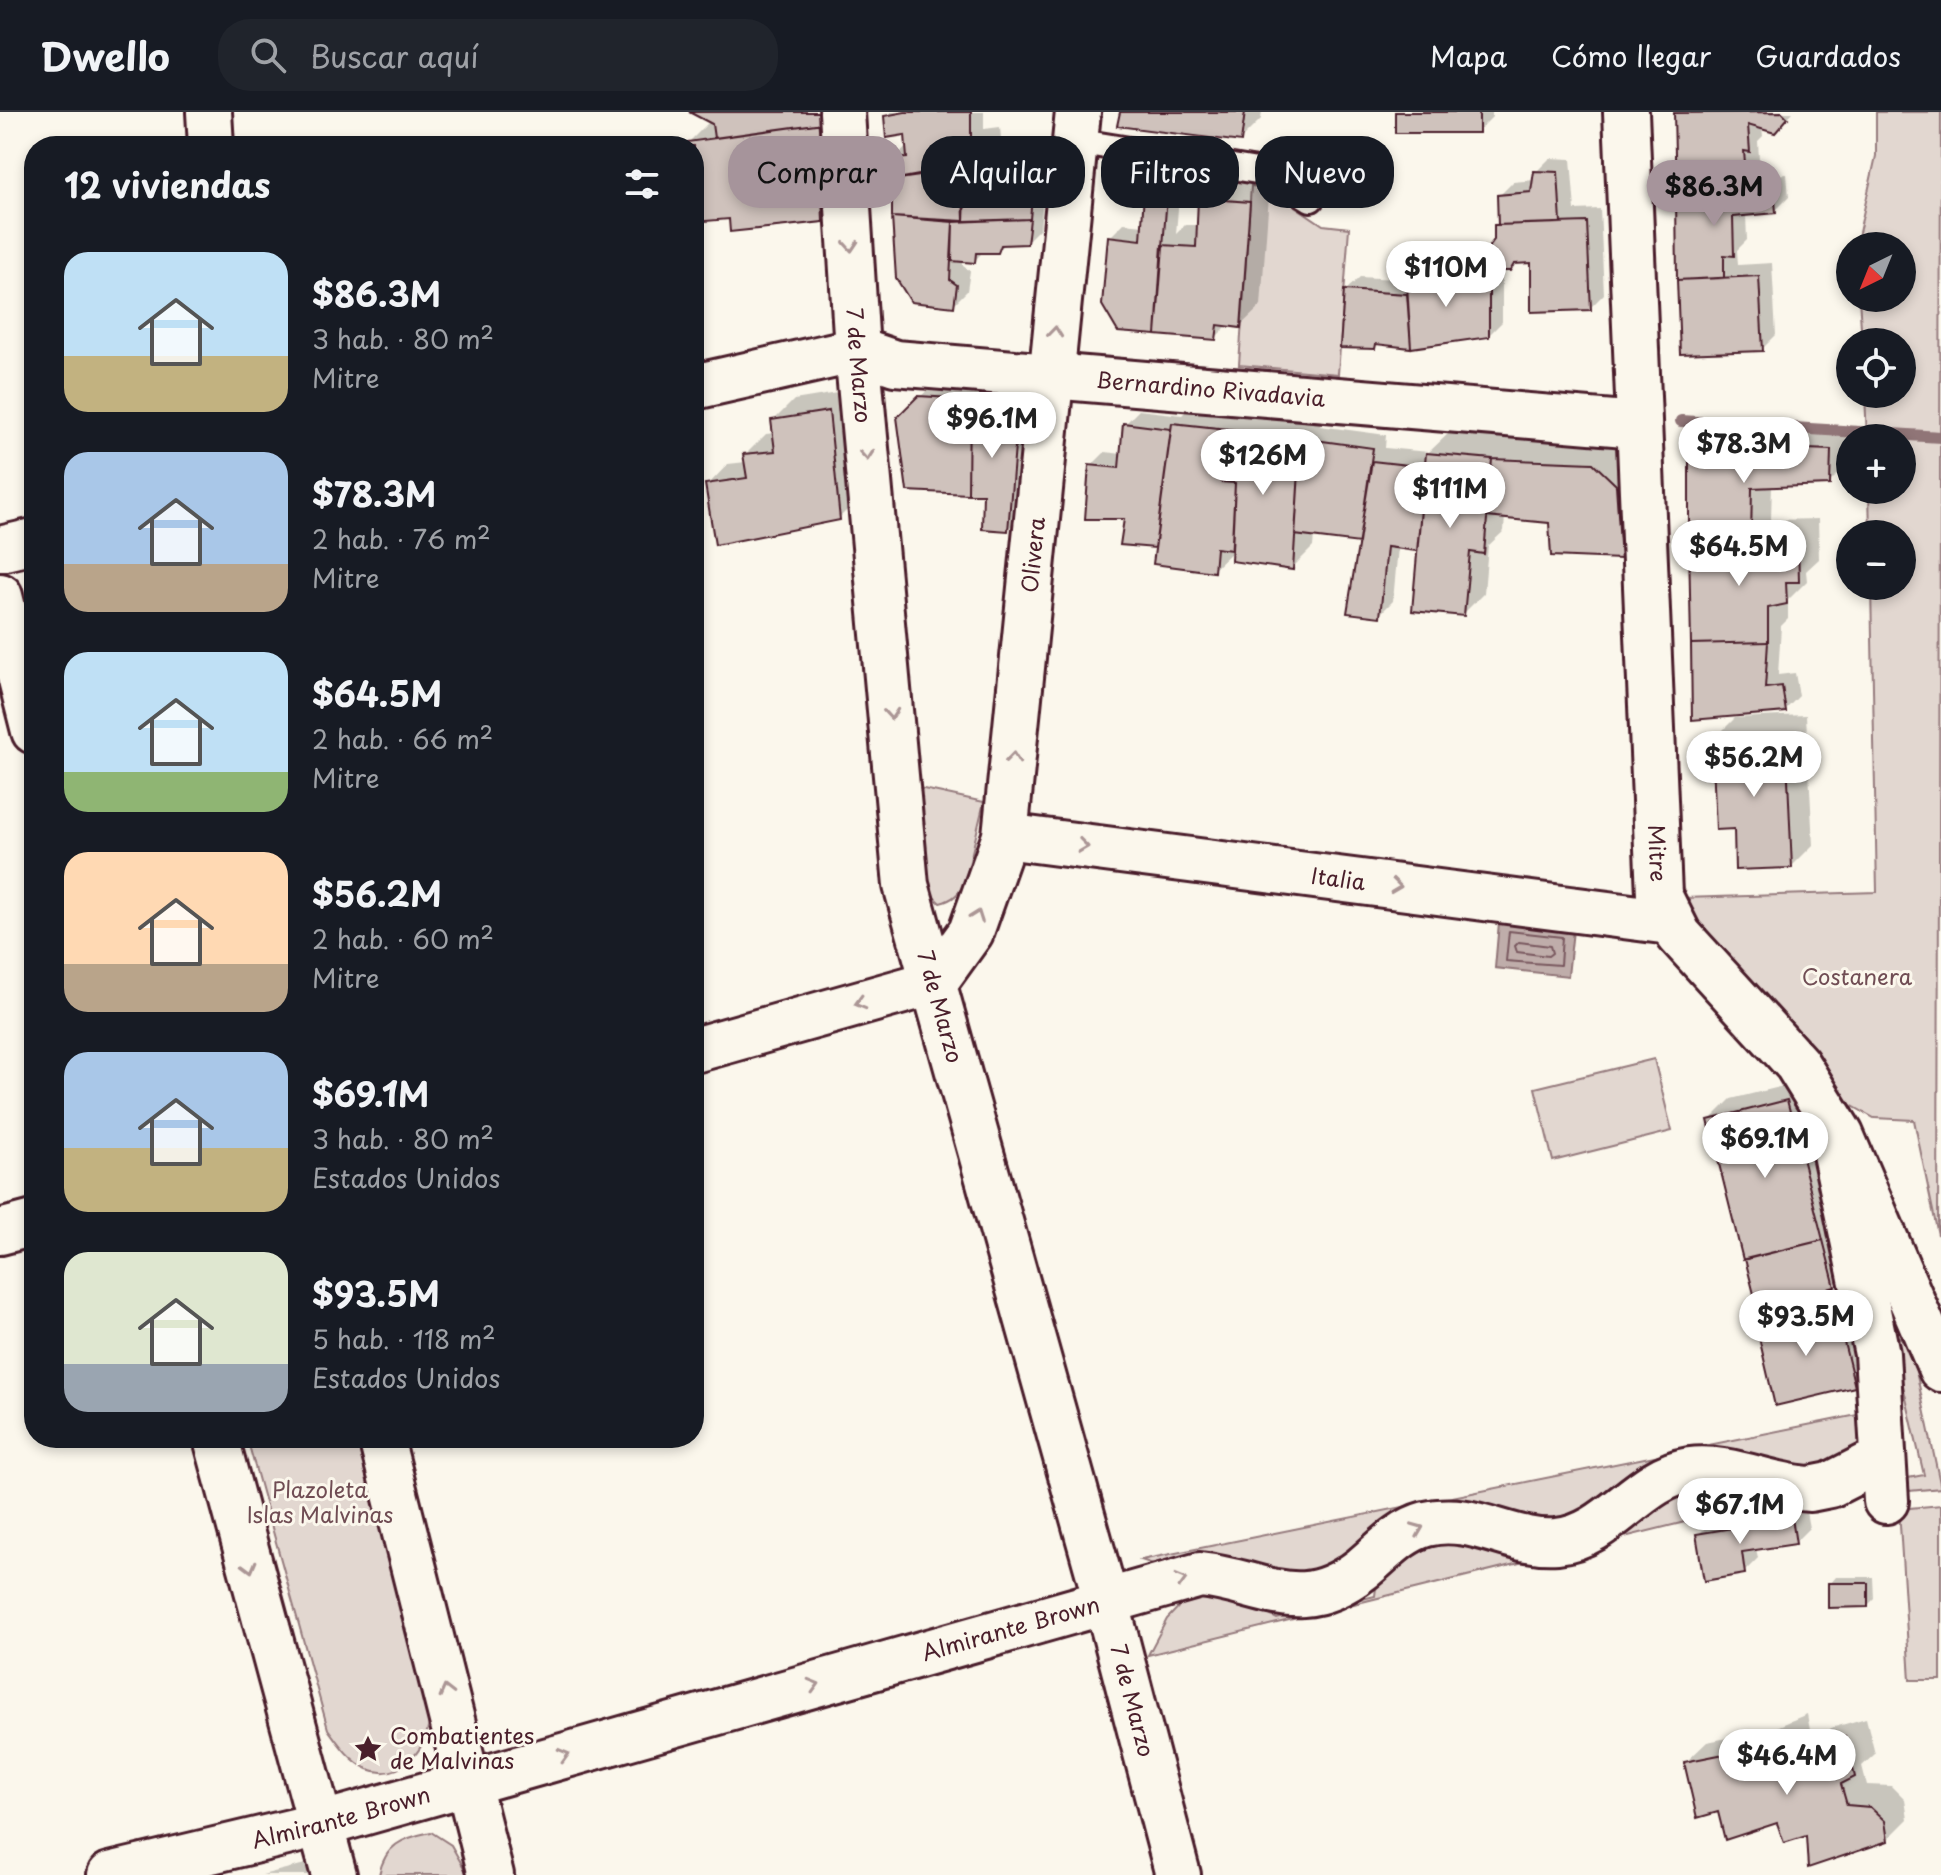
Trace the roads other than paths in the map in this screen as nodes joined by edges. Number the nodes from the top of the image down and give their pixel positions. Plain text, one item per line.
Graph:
1 (209, 112) edge
2 (842, 112) edge
3 (1626, 112) edge
4 (1076, 126) edge
5 (210, 136) edge
6 (1255, 170) edge
7 (857, 350) junction
8 (1050, 375) junction
9 (704, 385) edge
10 (1638, 425) junction
11 (24, 543) edge
12 (0, 549) edge
13 (0, 596) edge
14 (24, 691) edge
15 (1005, 836) junction
16 (1670, 922) junction
17 (935, 982) junction
18 (704, 1047) edge
19 (1841, 1135) junction
20 (24, 1226) edge
21 (0, 1232) edge
22 (1941, 1369) edge
23 (219, 1448) edge
24 (384, 1448) edge
25 (1883, 1458) junction
26 (1886, 1501) dead end
27 (1107, 1604) junction
28 (469, 1781) junction
29 (320, 1825) junction
30 (110, 1875) edge
31 (334, 1875) edge
32 (491, 1875) edge
33 (1178, 1875) edge

1 - 5 street
2 -> 7 street, 7 de Marzo
3 - 10 street, Mitre
4 - 6 lane
8 -> 4 street, Olivera
7 - 8 street, Bernardino Rivadavia
7 - 9 street
7 -> 17 street, 7 de Marzo
8 - 10 street, Bernardino Rivadavia
15 -> 8 street, Olivera
10 - 16 street, Mitre
11 - 12 street
13 - 14 street
15 -> 16 street, Italia
17 -> 15 street, Olivera
16 - 19 street, Mitre
17 -> 18 street
17 - 27 street, 7 de Marzo
19 - 22 street, Mitre
19 - 25 street
20 - 21 street
23 -> 29 street
28 -> 24 street
25 - 26 street
27 -> 25 street, Almirante Brown
28 -> 27 street, Almirante Brown
27 - 33 street, 7 de Marzo
28 - 29 street, Almirante Brown
28 - 32 street
29 - 30 street, Almirante Brown
29 - 31 street

